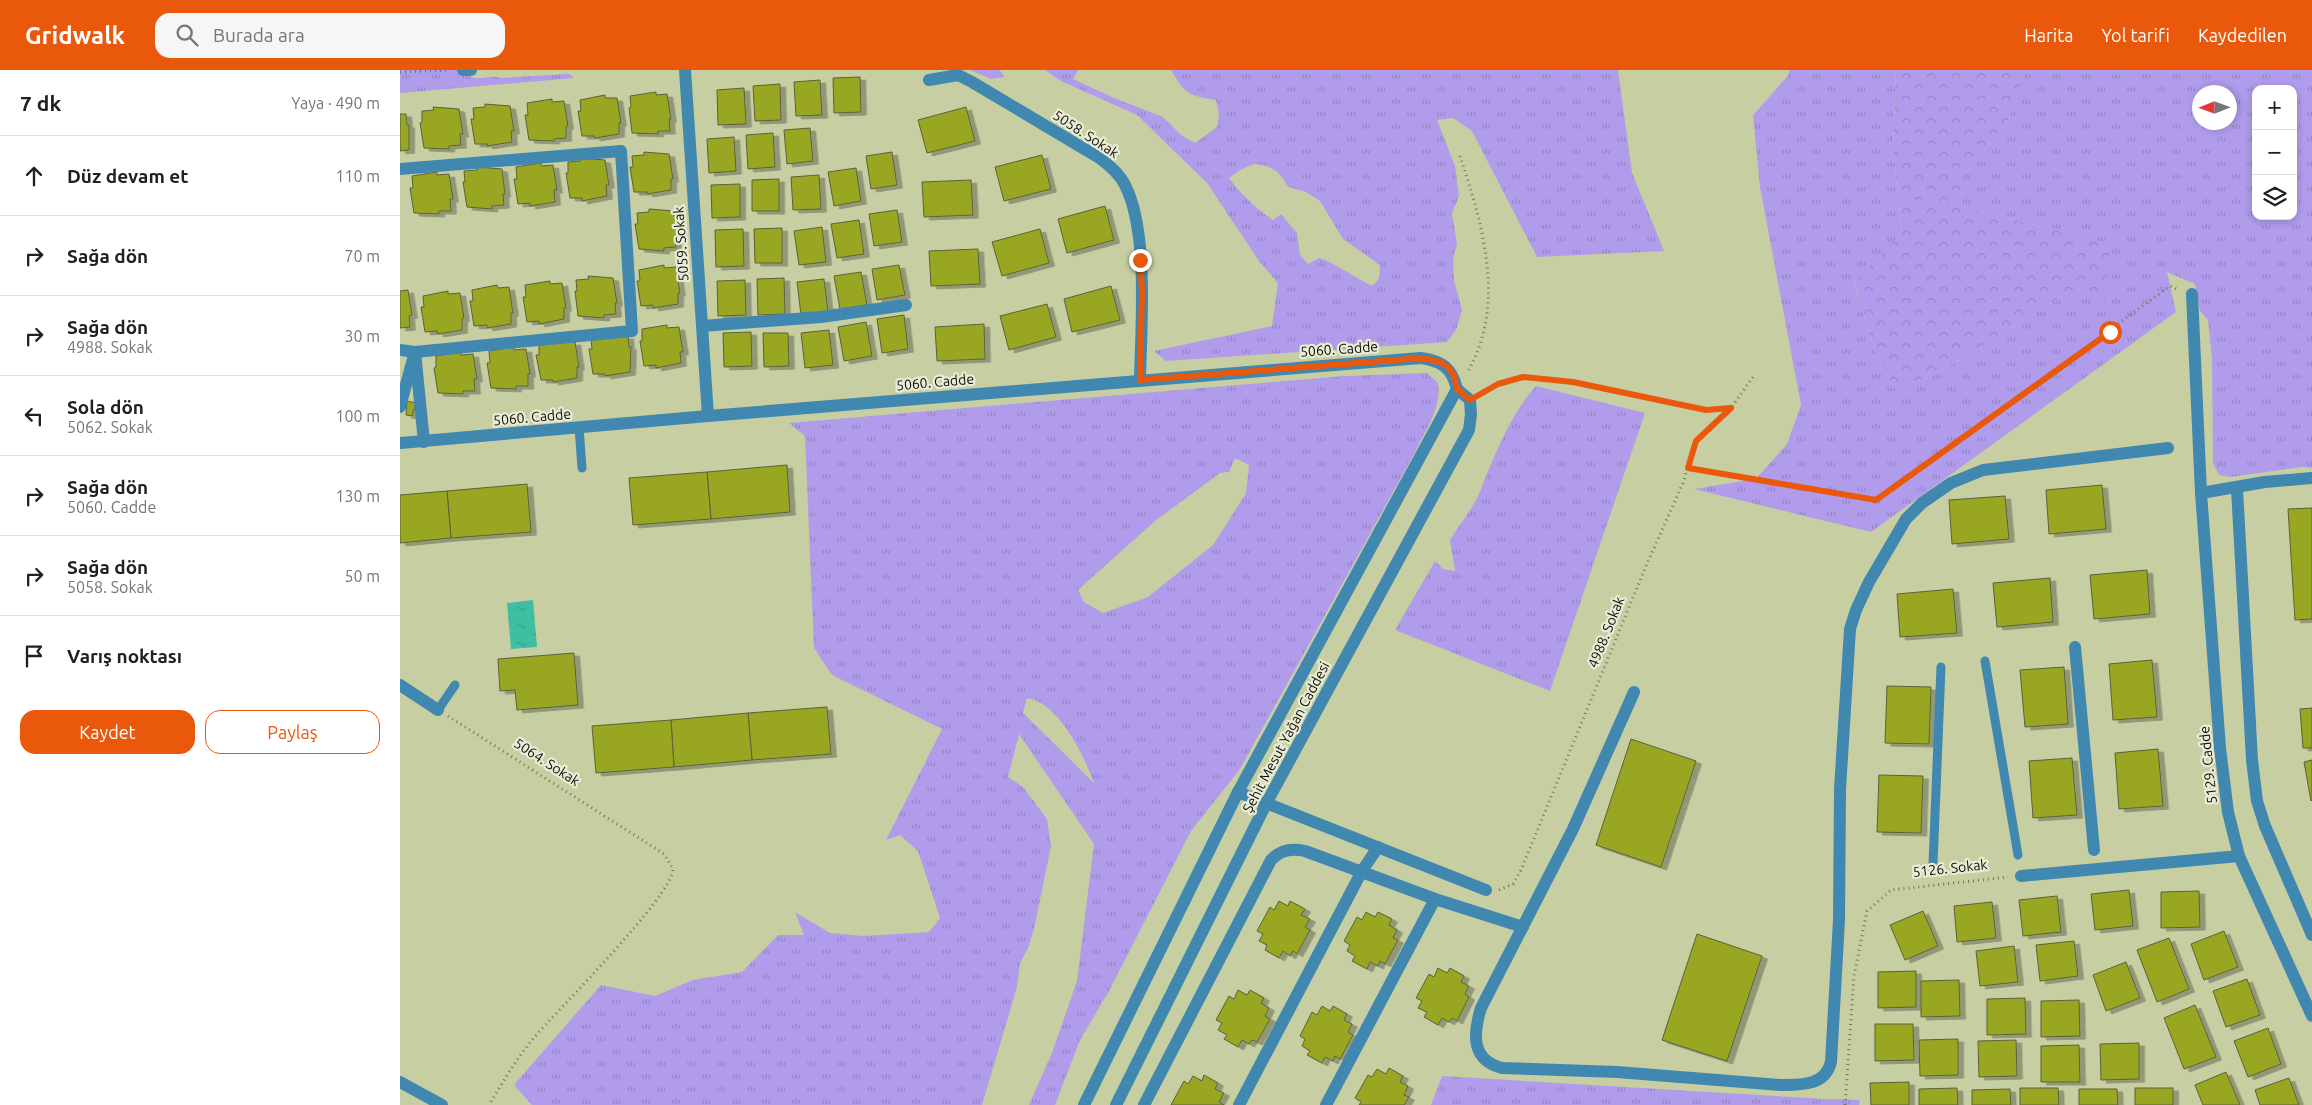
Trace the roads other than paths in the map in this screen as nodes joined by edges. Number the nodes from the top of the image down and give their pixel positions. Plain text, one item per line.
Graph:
1 (463, 70) edge
2 (471, 70) edge
3 (685, 70) edge
4 (929, 80) dead end
5 (400, 169) edge
6 (2192, 294) road end
7 (906, 305) dead end
8 (702, 326) junction
9 (400, 350) edge
10 (415, 352) junction
11 (1140, 380) junction
12 (1457, 389) junction
13 (400, 408) edge
14 (708, 416) junction
15 (579, 427) junction
16 (424, 442) junction
17 (400, 443) edge
18 (2168, 448) dead end
19 (582, 468) dead end
20 (2312, 478) edge
21 (2237, 489) junction
22 (2201, 493) junction
23 (2075, 647) dead end
24 (1985, 661) dead end
25 (1942, 667) dead end
26 (455, 685) dead end
27 (400, 686) edge
28 (1634, 692) dead end
29 (438, 710) joint
30 (1238, 792) junction
31 (1267, 802) junction
32 (1378, 847) junction
33 (2094, 850) dead end
34 (2018, 855) dead end
35 (2238, 856) junction
36 (1933, 864) dead end
37 (1362, 871) junction
38 (2021, 876) road end
39 (1486, 890) road end
40 (1435, 899) junction
41 (1523, 927) junction
42 (2312, 935) edge
43 (2312, 1016) edge
44 (400, 1082) edge
45 (442, 1105) edge
46 (1084, 1105) edge
47 (1116, 1105) edge
48 (1144, 1105) edge
49 (1239, 1105) edge
50 (1326, 1105) edge

1 - 2 street
3 - 8 street, 5059. Sokak
4 - 11 street, 5058. Sokak
5 - 10 street
6 - 22 street, 5129. Cadde
7 - 8 street
8 - 14 street, 5059. Sokak
9 - 10 street
10 - 13 street
10 - 16 street
11 - 12 street, 5060. Cadde
11 - 14 street, 5060. Cadde
12 - 30 street, Şehit Mesut Yağan Caddesi
12 - 31 street, Şehit Mesut Yağan Caddesi
14 - 15 street, 5060. Cadde
15 - 16 street, 5060. Cadde
15 - 19 lane
16 - 17 street, 5060. Cadde
18 - 41 street
20 - 21 street
21 - 22 street
21 - 42 street
22 - 35 street, 5129. Cadde
23 - 33 street
24 - 34 lane
25 - 36 lane
26 - 29 lane
27 - 29 street
28 - 41 street
30 - 31 street
30 - 46 street, Şehit Mesut Yağan Caddesi
31 - 32 street
31 - 47 street, Şehit Mesut Yağan Caddesi
32 - 37 street
32 - 39 street
35 - 38 street
35 - 43 street, 5129. Cadde
37 - 40 street
37 - 48 street
37 - 49 street
40 - 41 street
40 - 50 street
44 - 45 street

